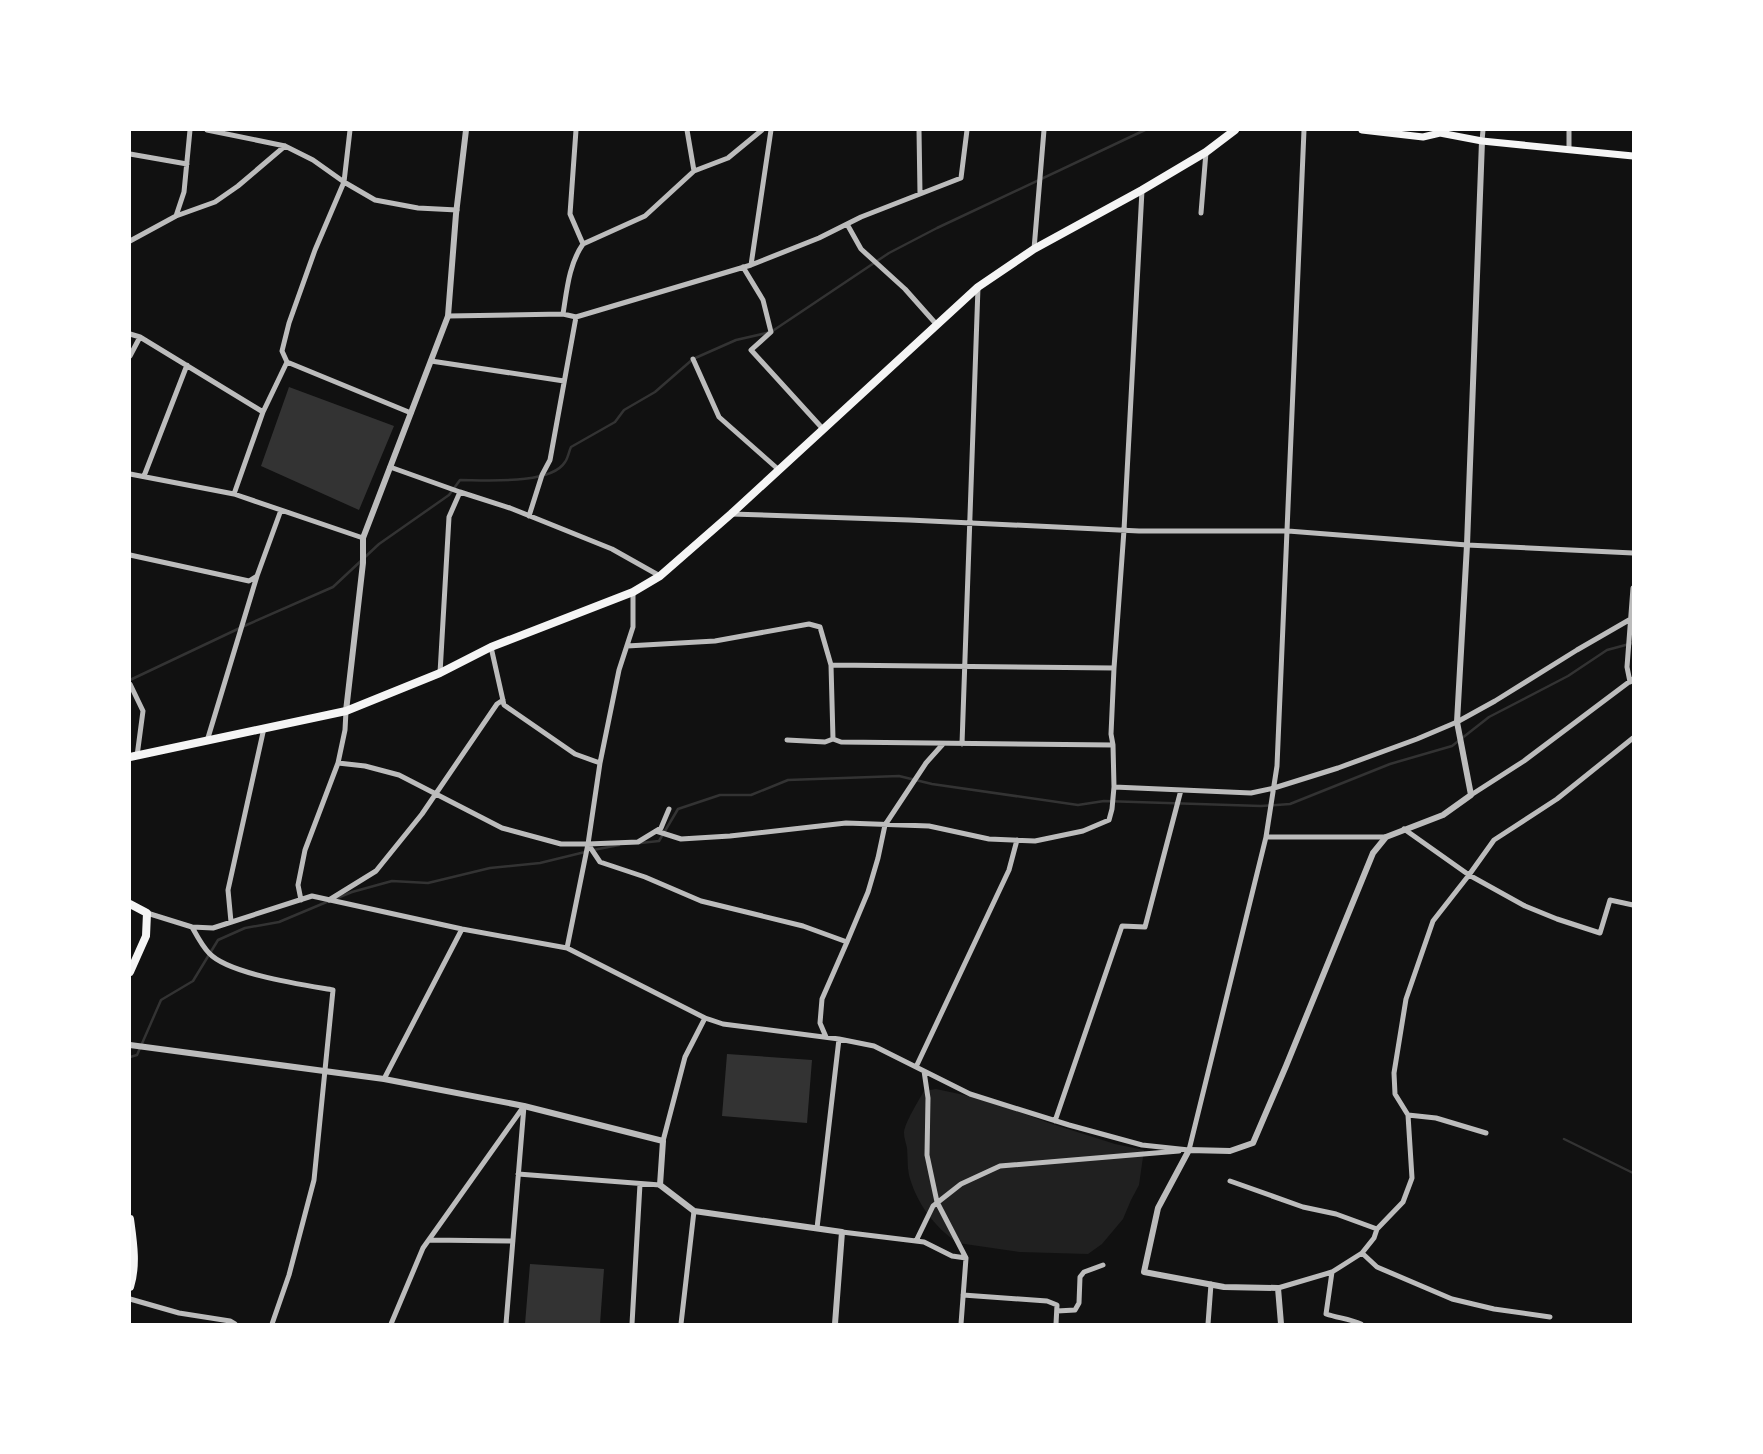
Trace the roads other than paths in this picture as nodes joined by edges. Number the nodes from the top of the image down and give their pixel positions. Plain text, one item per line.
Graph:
1 (190, 130) edge
2 (207, 130) edge
3 (350, 130) edge
4 (466, 130) edge
5 (576, 130) edge
6 (687, 130) edge
7 (762, 130) edge
8 (771, 130) edge
9 (919, 130) edge
10 (967, 130) edge
11 (1044, 130) edge
12 (1235, 130) edge
13 (1304, 130) edge
14 (1362, 130) edge
15 (1483, 130) edge
16 (1569, 130) edge
17 (1437, 132) edge
18 (1482, 141) junction
19 (284, 146) junction
20 (1568, 150) junction
21 (1206, 152) junction
22 (130, 154) edge
23 (1633, 156) edge
24 (186, 164) junction
25 (694, 171) junction
26 (344, 182) junction
27 (1142, 190) junction
28 (920, 194) junction
29 (457, 210) junction
30 (1201, 213) dead end
31 (176, 216) junction
32 (848, 224) junction
33 (130, 241) edge
34 (583, 244) junction
35 (1034, 249) junction
36 (751, 265) junction
37 (743, 267) junction
38 (978, 287) junction
39 (563, 314) junction
40 (448, 316) junction
41 (576, 317) junction
42 (937, 325) junction
43 (130, 334) edge
44 (140, 337) junction
45 (130, 356) edge
46 (693, 359) dead end
47 (430, 361) junction
48 (287, 362) junction
49 (187, 365) junction
50 (564, 381) junction
51 (263, 412) junction
52 (411, 413) junction
53 (823, 429) junction
54 (390, 467) junction
55 (778, 470) junction
56 (130, 474) edge
57 (144, 476) junction
58 (460, 492) junction
59 (234, 494) junction
60 (281, 510) junction
61 (731, 514) junction
62 (529, 516) junction
63 (968, 523) junction
64 (1124, 530) junction
65 (1288, 531) junction
66 (363, 538) junction
67 (1467, 545) junction
68 (1633, 553) edge
69 (130, 555) edge
70 (257, 576) junction
71 (660, 576) junction
72 (1633, 588) edge
73 (633, 592) junction
74 (1629, 620) junction
75 (626, 646) junction
76 (491, 647) junction
77 (832, 666) junction
78 (965, 668) junction
79 (1114, 668) junction
80 (440, 674) junction
81 (1631, 680) edge
82 (130, 684) edge
83 (503, 700) junction
84 (346, 710) junction
85 (1457, 722) junction
86 (264, 728) junction
87 (1633, 738) edge
88 (832, 739) junction
89 (786, 740) dead end
90 (207, 741) junction
91 (943, 744) junction
92 (962, 744) junction
93 (1113, 745) junction
94 (133, 756) edge
95 (338, 763) junction
96 (600, 763) junction
97 (1274, 788) junction
98 (1113, 789) junction
99 (1181, 790) junction
100 (435, 794) junction
101 (1471, 795) junction
102 (669, 809) dead end
103 (885, 825) junction
104 (1404, 829) junction
105 (656, 831) junction
106 (1266, 836) junction
107 (1386, 837) junction
108 (1017, 840) junction
109 (588, 844) junction
110 (1469, 875) junction
111 (301, 900) junction
112 (329, 900) junction
113 (130, 904) edge
114 (1633, 905) edge
115 (147, 913) junction
116 (231, 922) junction
117 (192, 927) junction
118 (462, 929) junction
119 (847, 942) junction
120 (568, 948) junction
121 (130, 972) edge
122 (705, 1018) junction
123 (826, 1037) junction
124 (839, 1039) junction
125 (130, 1045) edge
126 (916, 1067) junction
127 (326, 1071) junction
128 (924, 1071) junction
129 (384, 1079) junction
130 (524, 1106) junction
131 (1408, 1116) junction
132 (1055, 1121) junction
133 (1486, 1133) dead end
134 (662, 1141) junction
135 (1189, 1150) junction
136 (518, 1174) junction
137 (1230, 1181) dead end
138 (640, 1184) junction
139 (660, 1185) junction
140 (937, 1202) junction
141 (694, 1211) junction
142 (130, 1219) edge
143 (817, 1228) junction
144 (1377, 1230) junction
145 (842, 1232) junction
146 (429, 1240) junction
147 (513, 1241) junction
148 (916, 1241) junction
149 (1362, 1253) junction
150 (966, 1258) junction
151 (1103, 1265) dead end
152 (1332, 1272) junction
153 (1210, 1284) junction
154 (130, 1287) edge
155 (1278, 1288) junction
156 (963, 1296) junction
157 (130, 1300) edge
158 (1057, 1311) junction
159 (1550, 1317) dead end
160 (235, 1324) edge
161 (272, 1324) edge
162 (391, 1324) edge
163 (506, 1324) edge
164 (632, 1324) edge
165 (681, 1324) edge
166 (835, 1324) edge
167 (961, 1324) edge
168 (1056, 1324) edge
169 (1208, 1324) edge
170 (1281, 1324) edge
171 (1361, 1324) edge

1 - 24 street
2 - 19 street
3 - 26 street
4 - 29 street
5 - 34 street
6 - 25 street
7 - 25 street
8 - 36 street
9 - 28 street
10 - 28 street
11 - 35 street
12 - 21 main road
13 - 65 street
14 - 17 main road
15 - 18 street
16 - 20 street
17 - 18 main road
18 - 20 main road
18 - 67 street
19 - 26 street
19 - 31 street
20 - 23 main road
21 - 27 main road
21 - 30 street
22 - 24 street
24 - 31 street
25 - 34 street
26 - 29 street
26 - 48 street
27 - 35 main road
27 - 64 street
28 - 32 street
29 - 40 street
31 - 33 street
32 - 36 street
32 - 42 street
34 - 39 street
35 - 38 main road
36 - 37 street
37 - 41 street
37 - 53 street
38 - 42 main road
38 - 63 street
39 - 40 street
39 - 41 street
40 - 47 street
41 - 50 street
42 - 53 main road
43 - 44 street
44 - 45 street
44 - 49 street
46 - 55 street
47 - 50 street
47 - 52 street
48 - 51 street
48 - 52 street
49 - 51 street
49 - 57 street
50 - 62 street
51 - 59 street
52 - 54 street
53 - 55 main road
54 - 58 street
54 - 66 street
55 - 61 main road
56 - 57 street
57 - 59 street
58 - 62 street
58 - 80 street
59 - 60 street
60 - 66 street
60 - 70 street
61 - 63 street
61 - 71 main road
62 - 71 street
63 - 64 street
63 - 78 street
64 - 65 street
64 - 79 street
65 - 67 street
65 - 97 street
66 - 84 street
67 - 68 street
67 - 85 street
69 - 70 street
70 - 90 street
71 - 73 main road
72 - 74 street
73 - 75 street
73 - 76 main road
74 - 81 street
74 - 85 street
75 - 77 street
75 - 96 street
76 - 80 main road
76 - 83 street
77 - 78 street
77 - 88 street
78 - 79 street
78 - 92 street
79 - 93 street
80 - 84 main road
81 - 101 street
82 - 94 street
83 - 96 street
83 - 100 street
84 - 86 main road
84 - 95 street
85 - 97 street
85 - 101 street
86 - 90 main road
86 - 116 street
87 - 110 street
88 - 89 street
88 - 91 street
90 - 94 main road
91 - 92 street
91 - 103 street
92 - 93 street
93 - 98 street
95 - 100 street
95 - 111 street
96 - 109 street
97 - 99 street
97 - 106 street
98 - 99 street
98 - 108 street
99 - 132 street
100 - 109 street
100 - 112 street
101 - 104 street
102 - 105 street
103 - 105 street
103 - 108 street
103 - 119 street
104 - 107 street
104 - 110 street
105 - 109 street
106 - 107 street
106 - 135 street
107 - 135 street
108 - 126 street
109 - 119 street
109 - 120 street
110 - 114 street
110 - 131 street
111 - 112 street
111 - 116 street
112 - 118 street
113 - 115 main road
115 - 117 street
115 - 121 main road
116 - 117 street
117 - 127 street
118 - 120 street
118 - 129 street
119 - 123 street
120 - 122 street
122 - 123 street
122 - 134 street
123 - 124 street
124 - 126 street
124 - 143 street
125 - 127 street
126 - 128 street
127 - 129 street
127 - 161 street
128 - 132 street
128 - 140 street
129 - 130 street
130 - 134 street
130 - 136 street
130 - 146 street
131 - 133 street
131 - 144 street
132 - 135 street
134 - 139 street
135 - 140 street
135 - 153 street
136 - 138 street
136 - 147 street
137 - 144 street
138 - 139 street
138 - 164 street
139 - 141 street
140 - 148 street
140 - 150 street
141 - 143 street
141 - 165 street
142 - 154 main road
143 - 145 street
144 - 149 street
145 - 148 street
145 - 166 street
146 - 147 street
146 - 162 street
147 - 163 street
148 - 150 street
149 - 152 street
149 - 159 street
150 - 156 street
151 - 158 street
152 - 155 street
152 - 171 street
153 - 155 street
153 - 169 street
155 - 170 street
156 - 158 street
156 - 167 street
157 - 160 street
158 - 168 street

